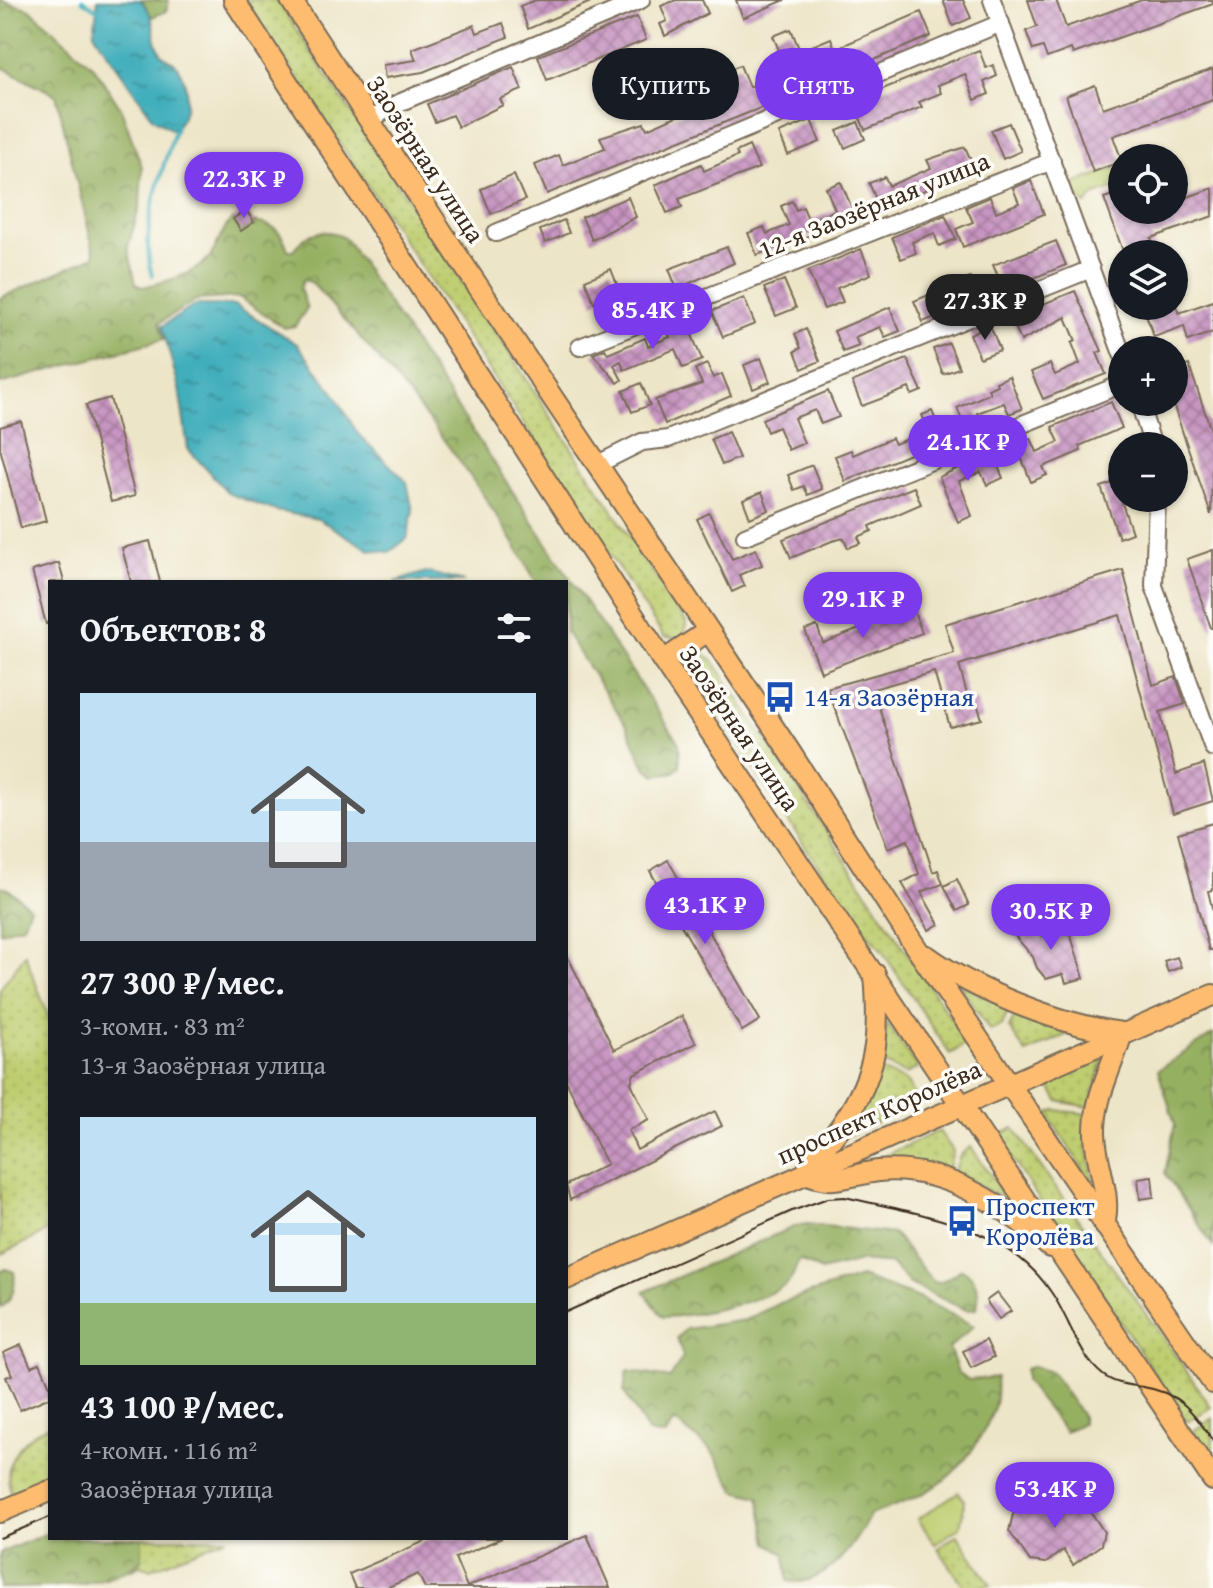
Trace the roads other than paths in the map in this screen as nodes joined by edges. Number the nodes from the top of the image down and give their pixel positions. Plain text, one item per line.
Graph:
1 (234, 0) edge
2 (291, 0) edge
3 (641, 0) edge
4 (992, 0) edge
5 (1001, 23) junction
6 (370, 120) junction
7 (1052, 161) junction
8 (496, 233) dead end
9 (1091, 269) junction
10 (1115, 336) edge
11 (580, 347) dead end
12 (1108, 390) edge
13 (598, 464) junction
14 (1157, 512) edge
15 (745, 536) dead end
16 (708, 631) junction
17 (663, 661) junction
18 (1213, 748) edge
19 (915, 946) junction
20 (875, 972) junction
21 (1213, 995) edge
22 (1122, 1033) junction
23 (1008, 1083) junction
24 (963, 1103) junction
25 (806, 1173) junction
26 (1104, 1225) junction
27 (1071, 1265) junction
28 (568, 1278) edge
29 (1213, 1383) edge
30 (1213, 1480) edge
31 (48, 1492) edge
32 (0, 1512) edge

1 - 17 main road, Заозёрная улица
2 - 6 main road, Заозёрная улица
3 - 6 street
4 - 5 street
5 - 7 street
5 - 8 street
6 - 13 main road, Заозёрная улица
7 - 9 street
7 - 11 street, 12-я Заозёрная улица
9 - 10 street
9 - 13 street
12 - 15 street
13 - 16 main road, Заозёрная улица
14 - 18 street
16 - 17 main road
16 - 19 main road, Заозёрная улица
17 - 20 main road, Заозёрная улица
19 - 22 main road
19 - 23 main road, Заозёрная улица
20 - 24 main road, Заозёрная улица
20 - 25 main road
21 - 22 main road, проспект Королёва
22 - 23 main road, проспект Королёва
22 - 26 main road
23 - 24 main road, проспект Королёва
23 - 26 main road, Заозёрная улица
24 - 25 main road, проспект Королёва
24 - 27 main road, Заозёрная улица
25 - 27 main road
25 - 28 main road, проспект Королёва
26 - 29 main road, Заозёрная улица
27 - 30 main road, Заозёрная улица
31 - 32 main road

